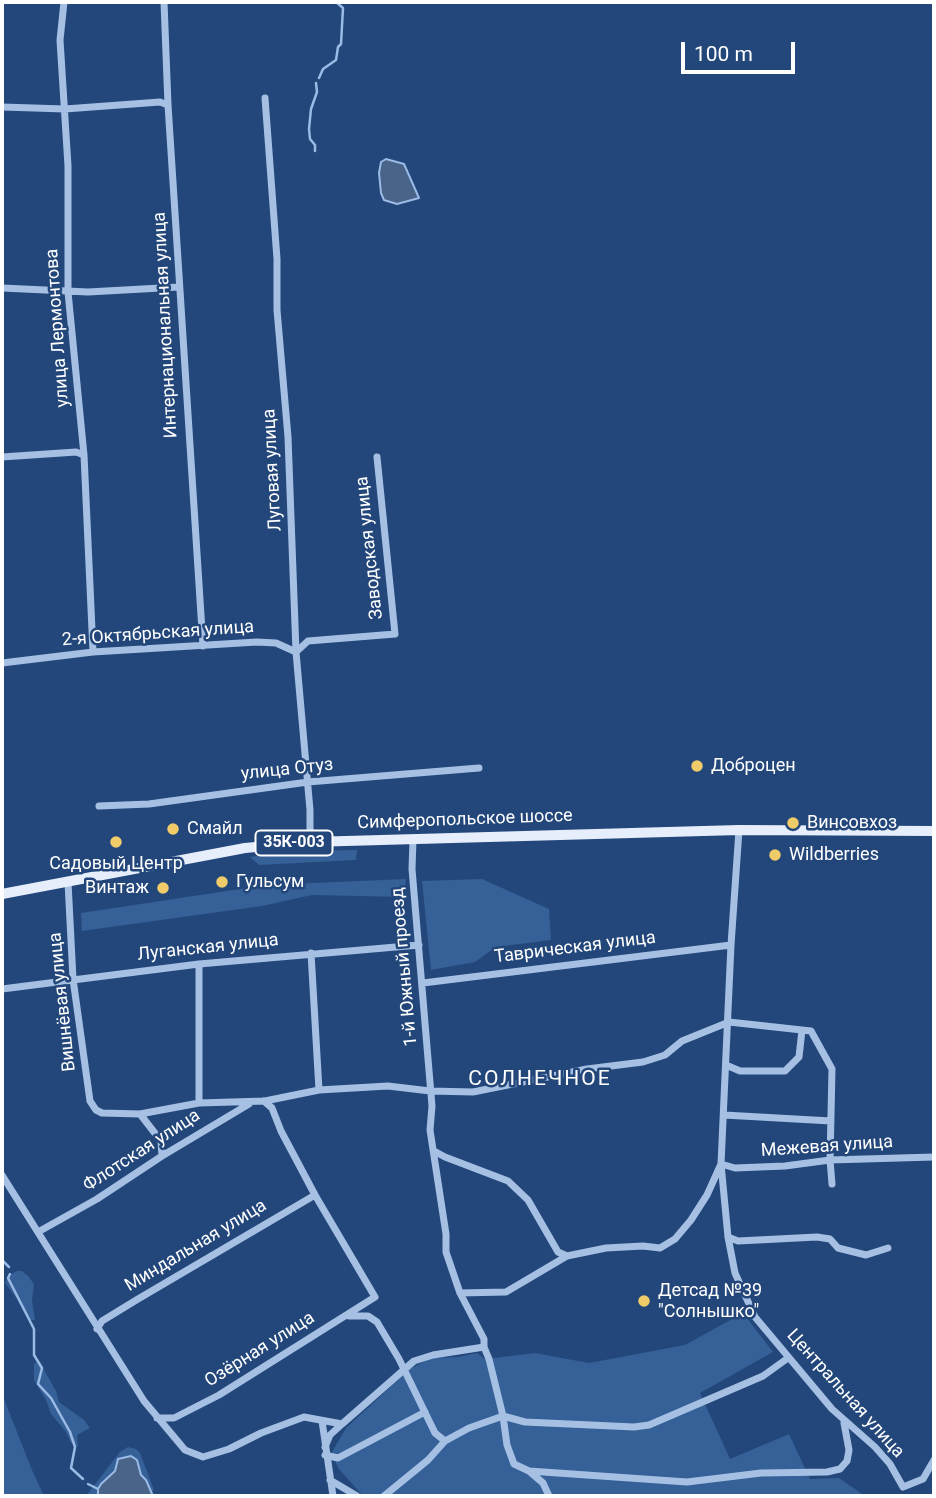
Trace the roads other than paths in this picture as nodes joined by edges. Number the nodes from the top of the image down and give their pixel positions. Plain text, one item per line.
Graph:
1 (65, 2) edge
2 (164, 2) edge
3 (265, 97) dead end
4 (168, 105) junction
5 (2, 107) edge
6 (65, 109) junction
7 (179, 287) junction
8 (2, 288) edge
9 (68, 292) junction
10 (84, 455) junction
11 (2, 457) edge
12 (377, 457) dead end
13 (203, 646) junction
14 (93, 652) junction
15 (296, 652) junction
16 (2, 663) edge
17 (479, 768) dead end
18 (308, 782) junction
19 (99, 806) dead end
20 (739, 830) junction
21 (934, 831) edge
22 (413, 840) junction
23 (310, 842) junction
24 (68, 881) junction
25 (2, 893) edge
26 (731, 945) junction
27 (419, 946) junction
28 (311, 953) junction
29 (198, 964) junction
30 (73, 979) junction
31 (424, 983) junction
32 (2, 989) edge
33 (729, 1022) junction
34 (802, 1030) junction
35 (726, 1065) junction
36 (319, 1090) junction
37 (430, 1091) junction
38 (265, 1101) junction
39 (199, 1103) junction
40 (140, 1114) junction
41 (724, 1115) junction
42 (831, 1121) junction
43 (435, 1151) junction
44 (162, 1156) junction
45 (934, 1157) edge
46 (830, 1160) junction
47 (721, 1164) junction
48 (2, 1175) edge
49 (832, 1184) dead end
50 (315, 1195) junction
51 (38, 1232) junction
52 (728, 1237) junction
53 (888, 1248) dead end
54 (567, 1256) junction
55 (460, 1293) junction
56 (345, 1316) junction
57 (97, 1329) junction
58 (484, 1347) junction
59 (788, 1358) junction
60 (404, 1370) junction
61 (425, 1412) junction
62 (503, 1416) junction
63 (157, 1418) junction
64 (322, 1421) junction
65 (844, 1422) junction
66 (342, 1424) junction
67 (445, 1441) junction
68 (325, 1451) junction
69 (934, 1460) edge
70 (528, 1471) junction
71 (330, 1480) junction
72 (903, 1487) junction
73 (333, 1496) edge
74 (357, 1496) edge
75 (384, 1496) edge
76 (549, 1496) edge
77 (901, 1496) edge

1 - 6 street, улица Лермонтова
2 - 4 street, Интернациональная улица
3 - 15 street, Луговая улица
4 - 6 street
4 - 7 street, Интернациональная улица
5 - 6 street
6 - 9 street, улица Лермонтова
7 - 9 street
7 - 13 street, Интернациональная улица
8 - 9 street
9 - 10 street, улица Лермонтова
10 - 11 street
10 - 14 street, улица Лермонтова
12 - 15 street, Заводская улица
13 - 14 street, 2-я Октябрьская улица
13 - 15 street, 2-я Октябрьская улица
14 - 16 street, 2-я Октябрьская улица
15 - 18 street, Луговая улица
17 - 18 street, улица Отуз
18 - 19 street, улица Отуз
18 - 23 street, Луговая улица
20 - 21 main road, Симферопольское шоссе / 35К-003
20 - 22 main road, Симферопольское шоссе / 35К-003
20 - 26 street, Центральная улица
22 - 23 main road, Симферопольское шоссе / 35К-003
22 - 27 street, 1-й Южный проезд
23 - 24 main road, Симферопольское шоссе / 35К-003
24 - 25 main road, Симферопольское шоссе / 35К-003
24 - 30 street, Вишнёвая улица
26 - 31 street, Таврическая улица
26 - 33 street, Центральная улица
27 - 28 street, Луганская улица
27 - 31 street, 1-й Южный проезд
28 - 29 street, Луганская улица
28 - 36 street
29 - 30 street, Луганская улица
29 - 39 street
30 - 32 street, Луганская улица
30 - 40 street, Вишнёвая улица
31 - 37 street, 1-й Южный проезд
33 - 34 street
33 - 35 street, Центральная улица
33 - 37 street
34 - 35 street
34 - 42 street
35 - 41 street, Центральная улица
36 - 37 street
36 - 38 street
37 - 43 street, 1-й Южный проезд
38 - 39 street
38 - 44 street, Флотская улица
38 - 50 street
39 - 40 street
40 - 44 street
41 - 42 street
41 - 47 street, Центральная улица
42 - 46 street
43 - 54 street
43 - 55 street, 1-й Южный проезд
44 - 51 street, Флотская улица
45 - 46 street, Межевая улица
46 - 47 street, Межевая улица
46 - 49 street
47 - 52 street, Центральная улица
47 - 54 street, Центральная улица
48 - 51 street
50 - 56 street, Озёрная улица
50 - 57 street, Миндальная улица
51 - 57 street
52 - 53 street
52 - 59 street, Центральная улица
54 - 55 street, Центральная улица
55 - 58 street, 1-й Южный проезд
56 - 60 street
56 - 63 street, Озёрная улица
57 - 63 street
58 - 60 street
58 - 62 street, 1-й Южный проезд
59 - 62 street
59 - 65 street, Центральная улица
60 - 61 street
60 - 66 street
61 - 67 street
61 - 68 street
62 - 67 street
62 - 70 street, 1-й Южный проезд
63 - 64 street
64 - 66 street
64 - 68 street
65 - 70 street
65 - 72 street, Центральная улица
66 - 68 street
67 - 75 street
68 - 71 street
69 - 72 street
70 - 76 street
71 - 73 street
71 - 74 street
72 - 77 street

